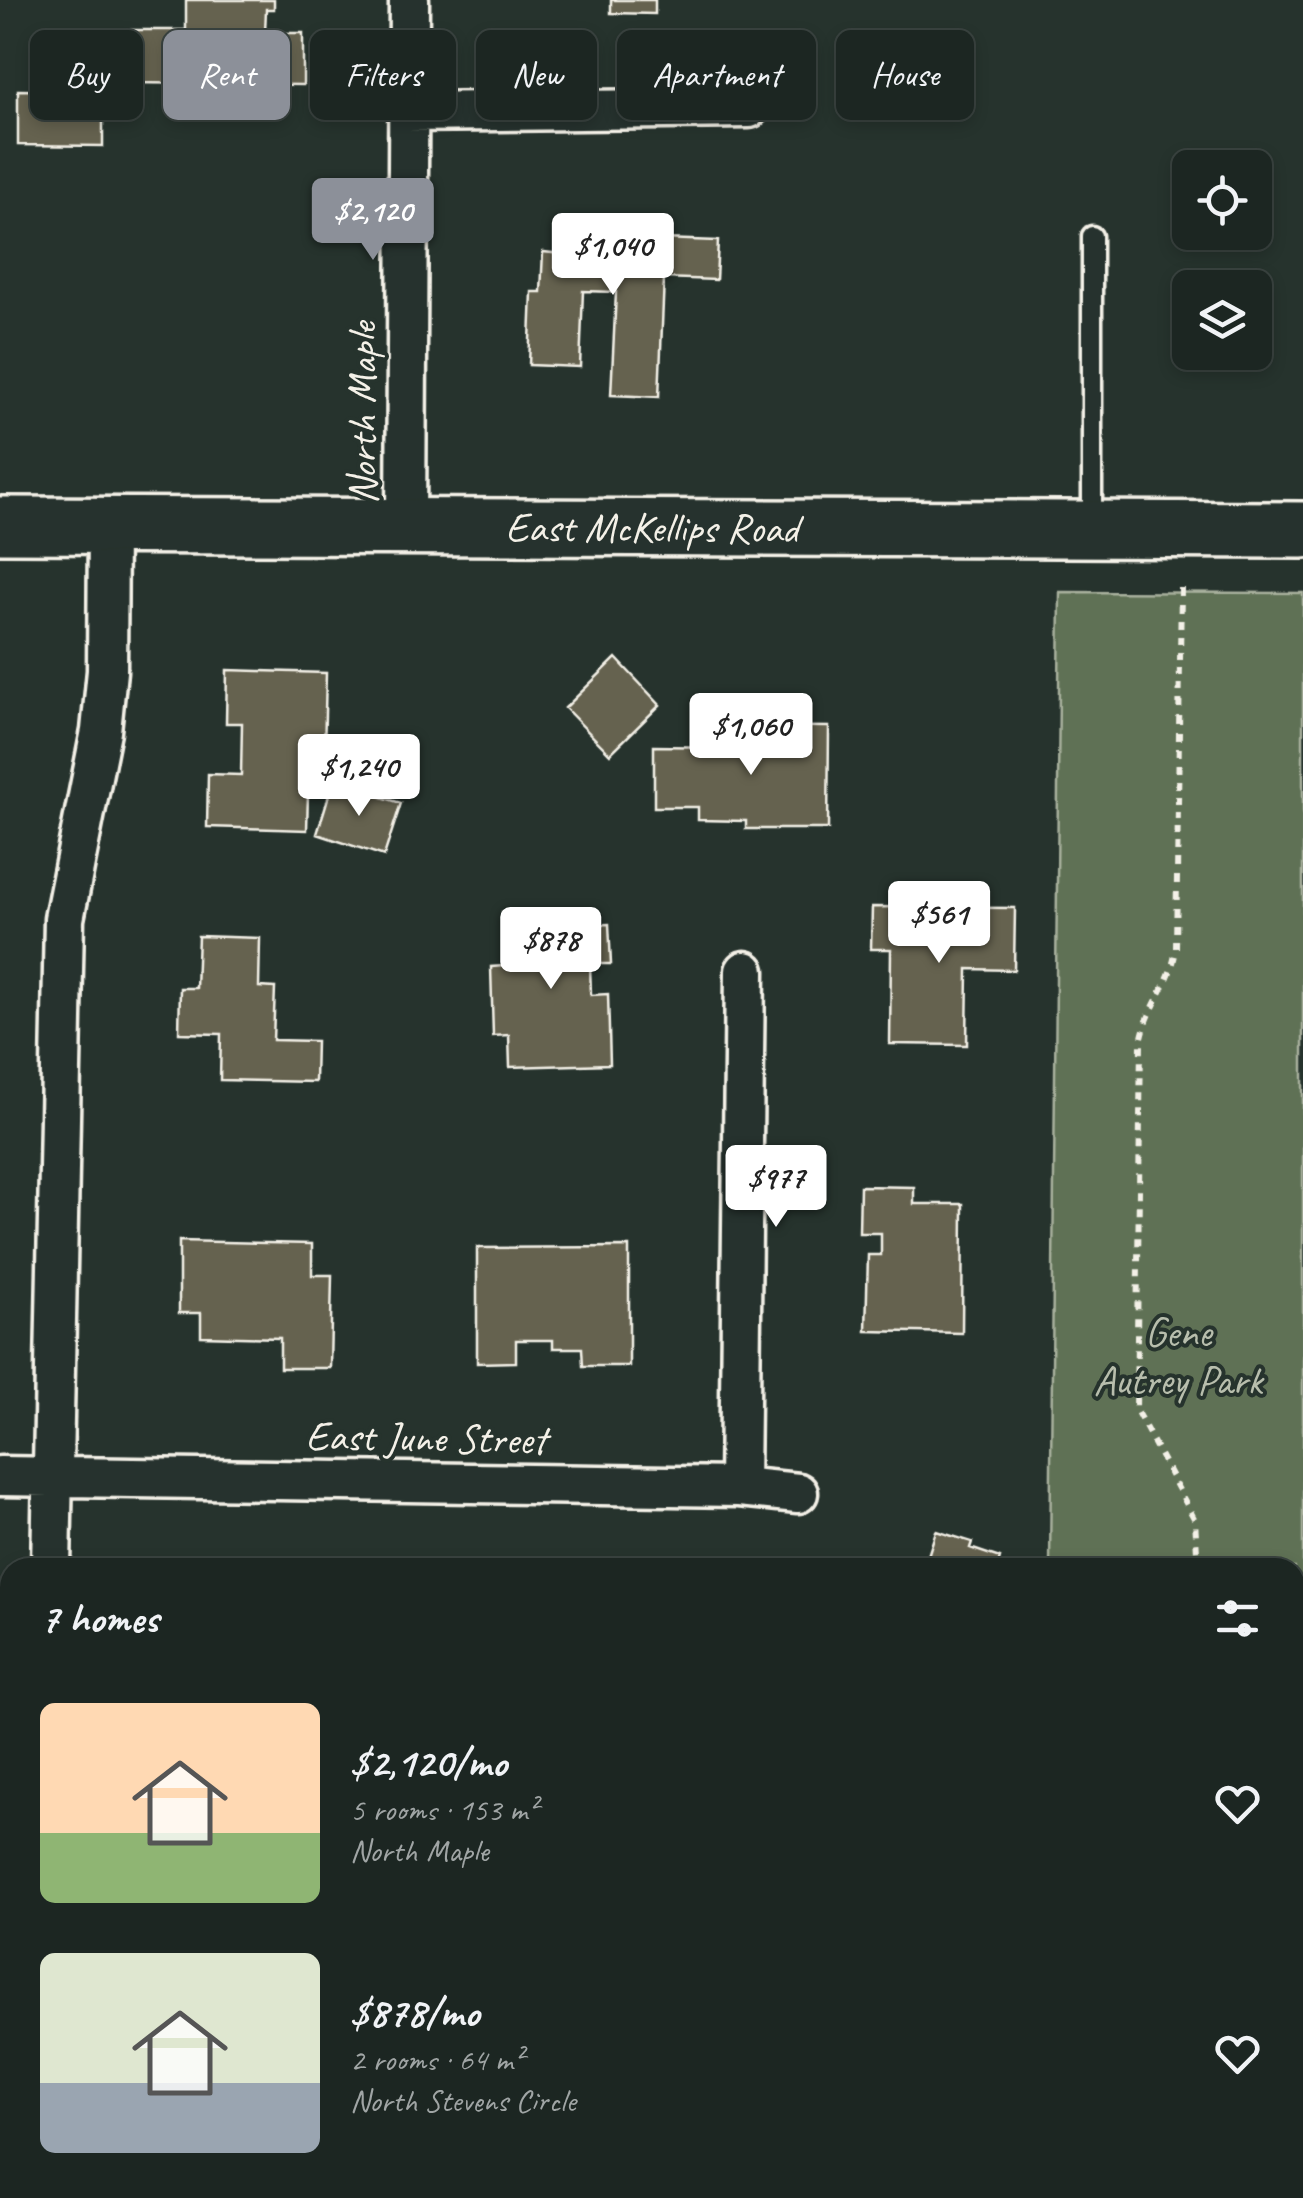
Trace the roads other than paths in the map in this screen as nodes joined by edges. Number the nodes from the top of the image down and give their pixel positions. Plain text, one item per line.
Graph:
1 (409, 0) edge
2 (408, 30) edge
3 (617, 110) edge
4 (456, 111) edge
5 (407, 120) edge
6 (1092, 236) dead end
7 (0, 525) edge
8 (108, 526) junction
9 (406, 527) junction
10 (1092, 530) junction
11 (1303, 530) edge
12 (745, 972) dead end
13 (0, 1476) edge
14 (52, 1477) junction
15 (739, 1487) junction
16 (798, 1492) dead end
17 (50, 1558) edge

1 - 2 street, North Maple
3 - 4 street
5 - 9 street, North Maple
6 - 10 lane
7 - 8 main road, East McKellips Road
8 - 9 main road, East McKellips Road
8 - 14 street
9 - 10 main road, East McKellips Road
10 - 11 main road, East McKellips Road
12 - 15 street
13 - 14 street, East June Street
14 - 15 street, East June Street
14 - 17 street
15 - 16 street, East June Street

